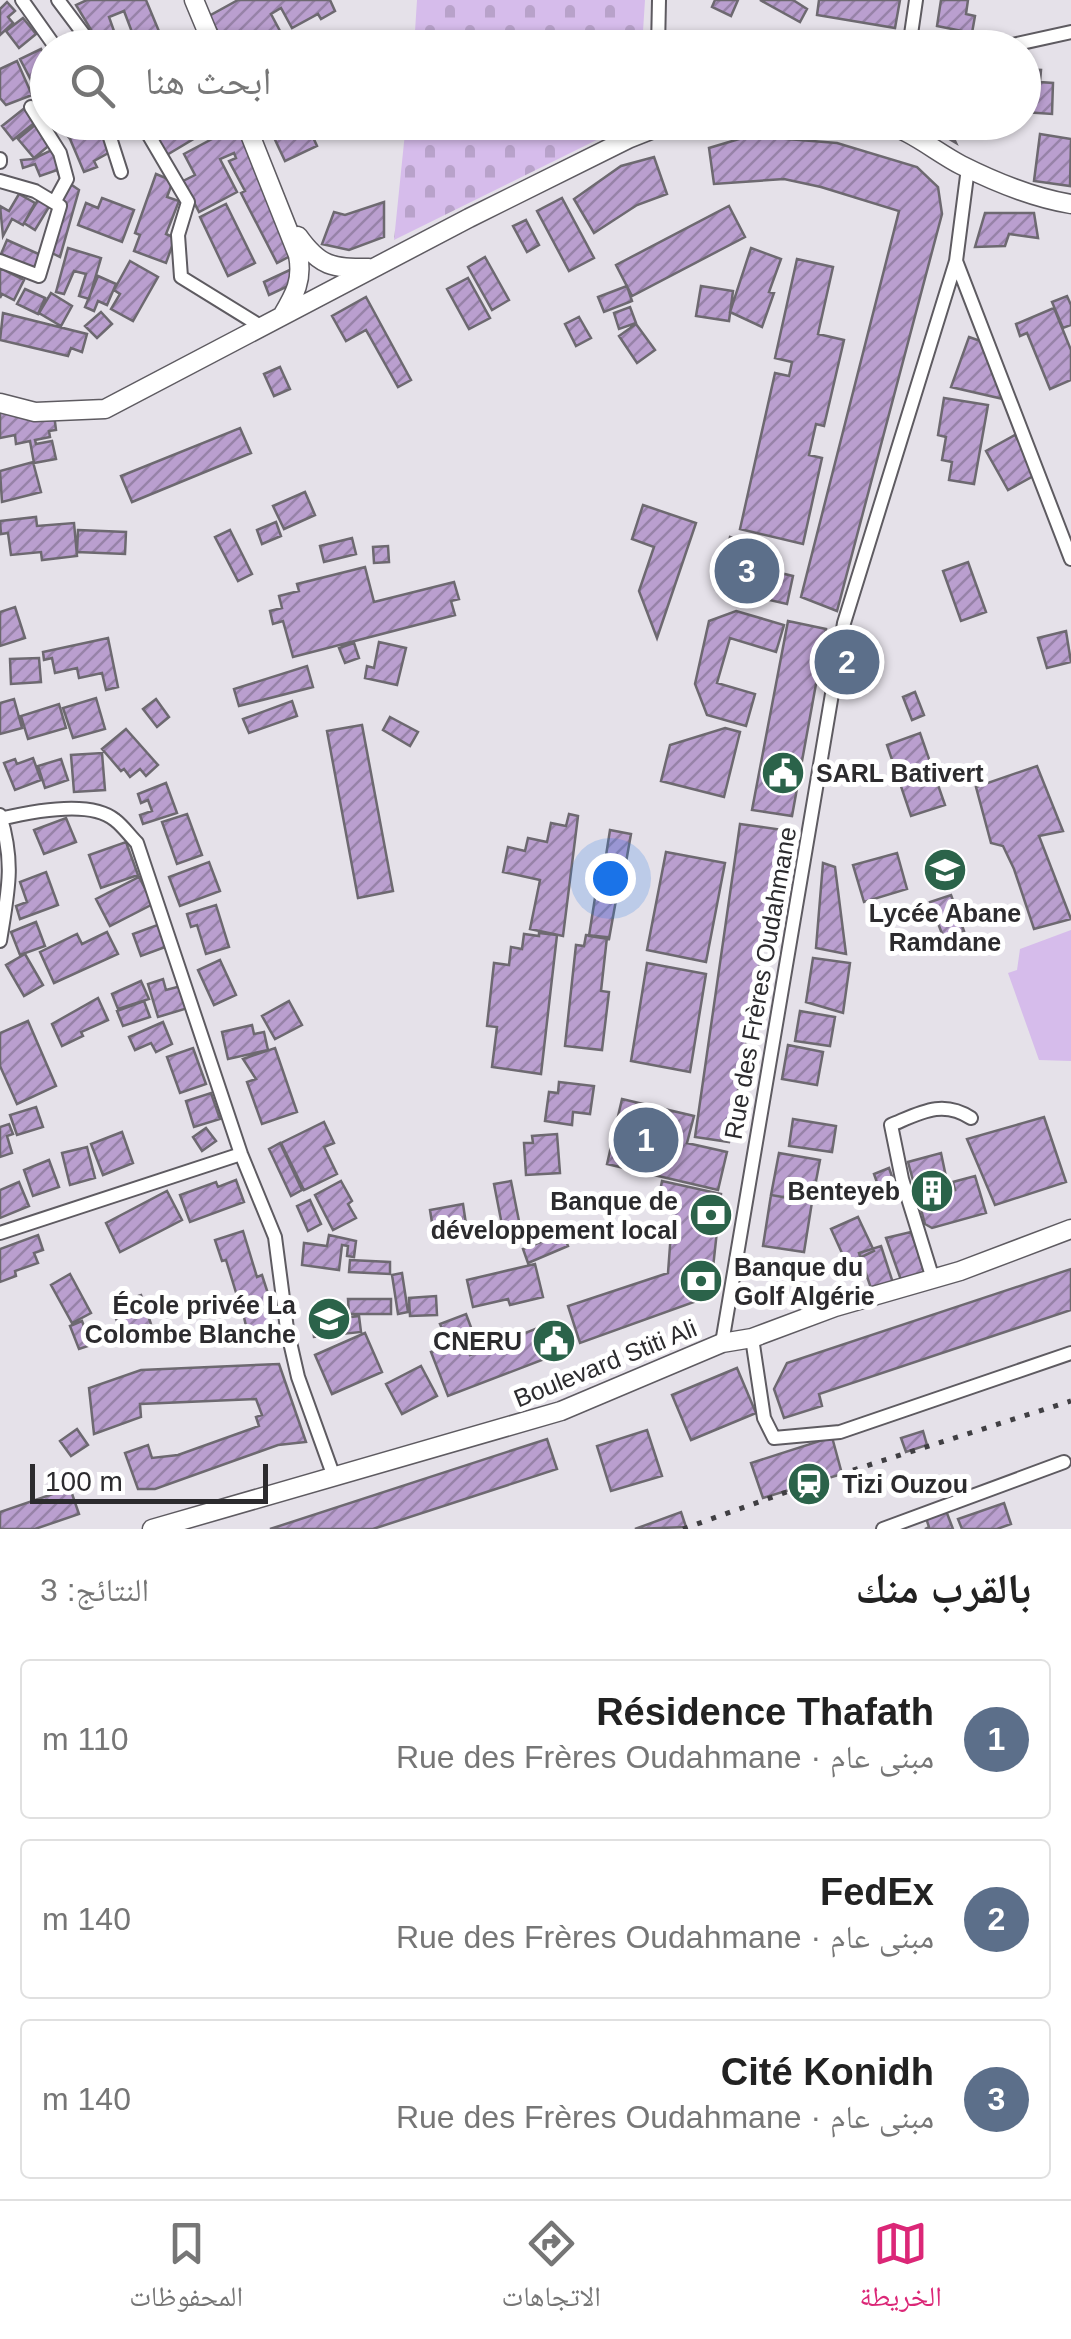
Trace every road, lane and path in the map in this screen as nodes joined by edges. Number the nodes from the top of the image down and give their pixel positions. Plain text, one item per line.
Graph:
1 (22, 0) edge
2 (58, 0) edge
3 (194, 0) edge
4 (659, 0) edge
5 (916, 0) edge
6 (43, 30) edge
7 (80, 30) edge
8 (206, 30) edge
9 (658, 30) edge
10 (912, 30) edge
11 (1071, 32) edge
12 (1041, 39) edge
13 (52, 140) edge
14 (111, 140) edge
15 (152, 140) edge
16 (253, 140) edge
17 (630, 140) edge
18 (918, 140) edge
19 (965, 166) junction
20 (122, 172) dead end
21 (0, 181) edge
22 (55, 201) junction
23 (1071, 204) edge
24 (286, 220) junction
25 (956, 260) junction
26 (0, 261) edge
27 (373, 268) junction
28 (272, 322) junction
29 (0, 403) edge
30 (1071, 559) edge
31 (0, 818) edge
32 (0, 941) edge
33 (970, 1118) dead end
34 (241, 1154) junction
35 (1071, 1228) edge
36 (0, 1233) edge
37 (933, 1279) junction
38 (752, 1338) junction
39 (722, 1343) junction
40 (1071, 1352) edge
41 (1064, 1462) dead end
42 (334, 1477) junction
43 (152, 1529) edge
44 (883, 1529) edge

1 - 6 street
2 - 7 street
3 - 8 main road
4 - 9 street
5 - 10 street
11 - 12 street
13 - 22 street
14 - 20 street
15 - 28 street
16 - 24 main road
17 - 27 main road
18 - 19 main road
19 - 23 main road
19 - 25 street, Rue des Frères Oudahmane
21 - 22 street
22 - 26 street
24 - 27 main road
24 - 28 main road
25 - 30 street
25 - 39 street, Rue des Frères Oudahmane
27 - 28 main road
28 - 29 main road
31 - 32 street
31 - 34 street
33 - 37 street
34 - 36 street
34 - 42 street
35 - 37 main road, Boulevard Stiti Ali
37 - 38 main road, Boulevard Stiti Ali
38 - 39 main road, Boulevard Stiti Ali
38 - 40 street
39 - 42 main road, Boulevard Stiti Ali
41 - 44 street
42 - 43 main road, Boulevard Stiti Ali

